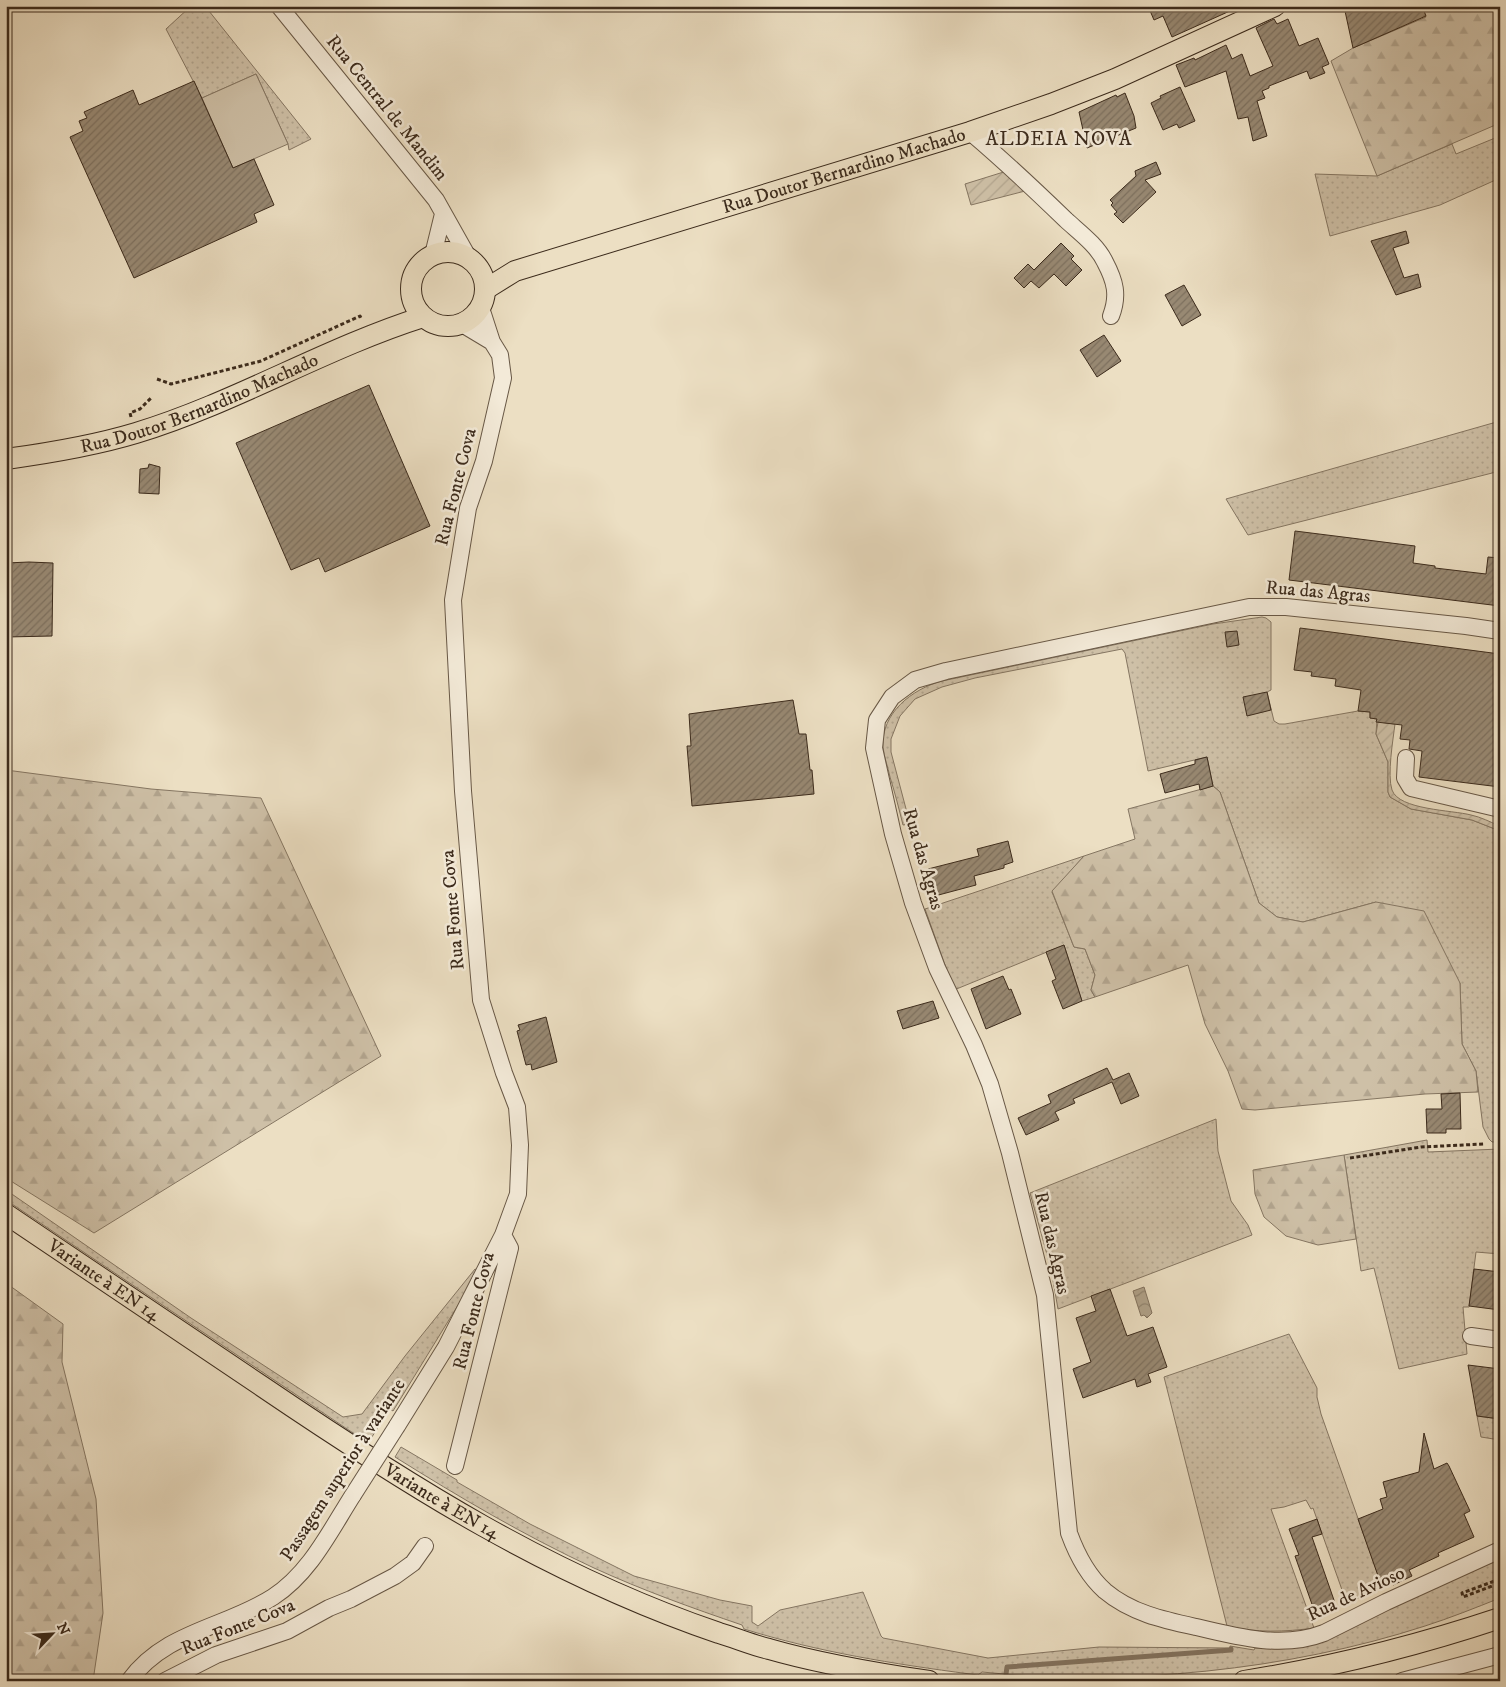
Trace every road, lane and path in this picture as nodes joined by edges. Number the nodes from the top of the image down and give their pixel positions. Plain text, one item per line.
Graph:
1 (279, 6) edge
2 (1276, 6) edge
3 (970, 132) junction
4 (442, 214) junction
5 (433, 255) junction
6 (472, 261) junction
7 (515, 271) junction
8 (411, 294) junction
9 (483, 299) junction
10 (1111, 316) dead end
11 (423, 317) junction
12 (362, 320) dead end
13 (462, 324) junction
14 (387, 328) junction
15 (492, 342) junction
16 (158, 380) dead end
17 (6, 459) edge
18 (1500, 631) edge
19 (1406, 758) dead end
20 (1500, 809) edge
21 (1484, 1144) dead end
22 (1350, 1158) dead end
23 (6, 1214) edge
24 (503, 1235) junction
25 (1472, 1336) dead end
26 (1500, 1340) edge
27 (455, 1466) dead end
28 (424, 1546) dead end
29 (1500, 1550) edge
30 (1500, 1579) edge
31 (1500, 1583) edge
32 (1136, 1610) joint
33 (1500, 1618) edge
34 (1500, 1655) edge
35 (129, 1681) edge
36 (165, 1681) edge
37 (929, 1681) edge
38 (1244, 1681) edge
39 (1402, 1681) edge

1 - 4 street, Rua Central de Mandim
2 - 3 main road, Rua Doutor Bernardino Machado
3 - 7 main road, Rua Doutor Bernardino Machado
3 - 10 street
4 - 5 street
4 - 6 street, Rua Central de Mandim
5 - 6 main road
5 - 8 main road
6 - 7 main road, Rua Doutor Bernardino Machado
6 - 9 main road
7 - 9 main road, Rua Doutor Bernardino Machado
8 - 11 main road
8 - 14 main road
9 - 13 main road
9 - 15 street, Rua Fonte Cova
11 - 13 main road
11 - 14 main road, Rua Doutor Bernardino Machado
12 - 16 path
13 - 15 street
14 - 17 main road, Rua Doutor Bernardino Machado
15 - 24 street, Rua Fonte Cova
18 - 32 street, Rua das Agras
19 - 20 street
21 - 22 path
23 - 37 main road, Variante à EN 14
24 - 27 street, Rua Fonte Cova
24 - 35 street, Passagem superior à variante, bridge
25 - 26 street
28 - 36 street, Rua Fonte Cova
29 - 32 street, Rua de Avioso
30 - 31 path
33 - 38 main road
34 - 39 street

